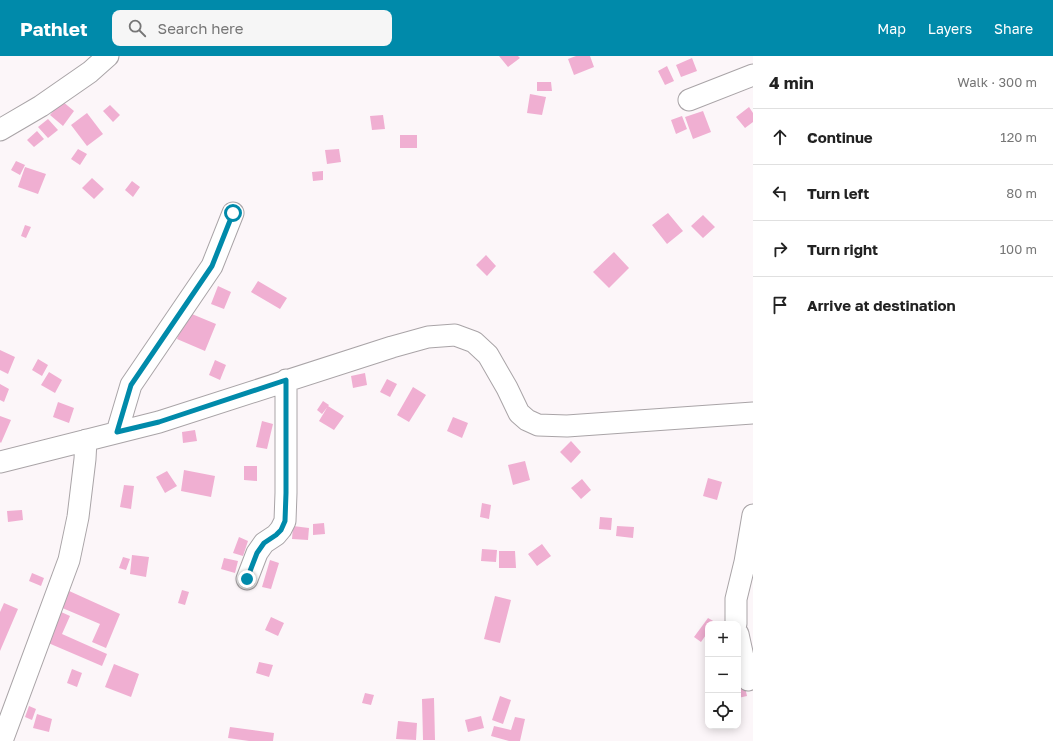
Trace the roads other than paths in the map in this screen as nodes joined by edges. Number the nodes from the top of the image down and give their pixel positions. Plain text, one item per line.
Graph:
1 (108, 56) edge
2 (753, 75) edge
3 (689, 100) dead end
4 (0, 130) edge
5 (233, 213) dead end
6 (286, 380) junction
7 (753, 413) edge
8 (117, 432) junction
9 (86, 440) junction
10 (0, 462) edge
11 (753, 515) edge
12 (247, 579) dead end
13 (736, 621) edge
14 (741, 648) edge
15 (748, 680) dead end
16 (2, 741) edge

1 - 4 street
2 - 3 street
5 - 8 street
6 - 7 street
6 - 8 street
6 - 12 street
8 - 9 street
9 - 10 street
9 - 16 street
11 - 13 street
14 - 15 street

